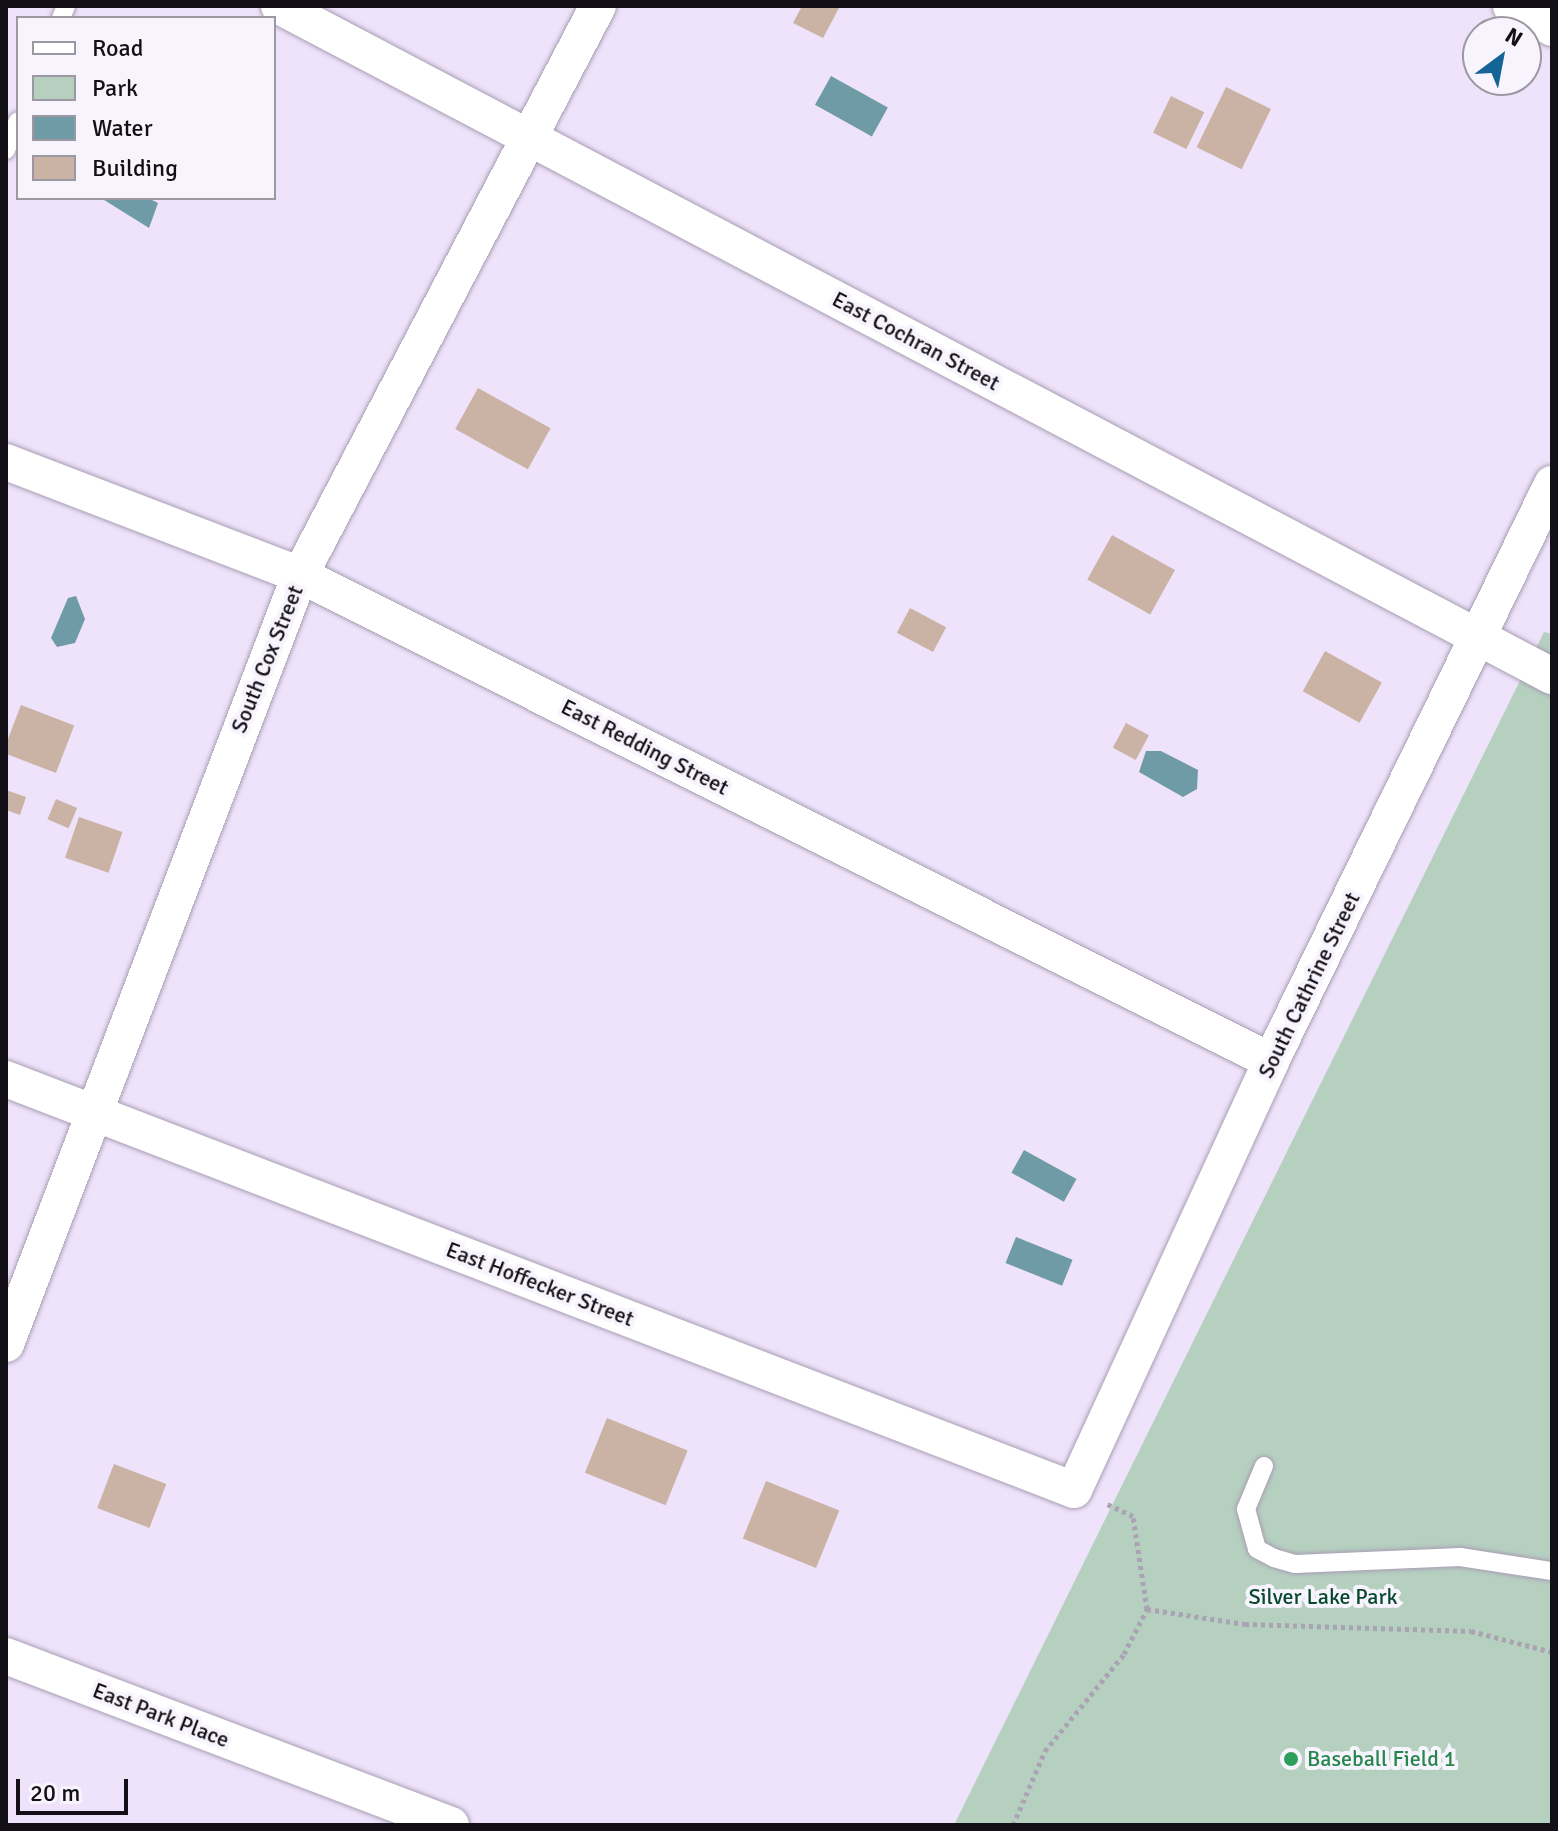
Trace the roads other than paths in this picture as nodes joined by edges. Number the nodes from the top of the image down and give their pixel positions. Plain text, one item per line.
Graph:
1 (279, 6) edge
2 (598, 6) edge
3 (1511, 6) edge
4 (1552, 28) edge
5 (16, 126) edge
6 (529, 138) junction
7 (6, 150) edge
8 (6, 462) edge
9 (1552, 484) edge
10 (300, 575) junction
11 (1479, 638) junction
12 (1552, 676) edge
13 (1271, 1061) junction
14 (6, 1079) edge
15 (94, 1113) junction
16 (6, 1344) edge
17 (1264, 1466) dead end
18 (1074, 1490) joint
19 (1552, 1571) edge
20 (6, 1656) edge
21 (451, 1825) edge

1 - 6 street, East Cochran Street
2 - 6 street, South Cox Street
3 - 4 street
5 - 7 lane
6 - 10 street, South Cox Street
6 - 11 street, East Cochran Street
8 - 10 street, East Redding Street
9 - 11 street, South Cathrine Street
10 - 13 street, East Redding Street
10 - 15 street, South Cox Street
11 - 12 street, East Cochran Street
11 - 13 street, South Cathrine Street
13 - 18 street, South Cathrine Street
14 - 15 street, East Hoffecker Street
15 - 16 street, South Cox Street
15 - 18 street, East Hoffecker Street
17 - 19 lane
20 - 21 street, East Park Place

